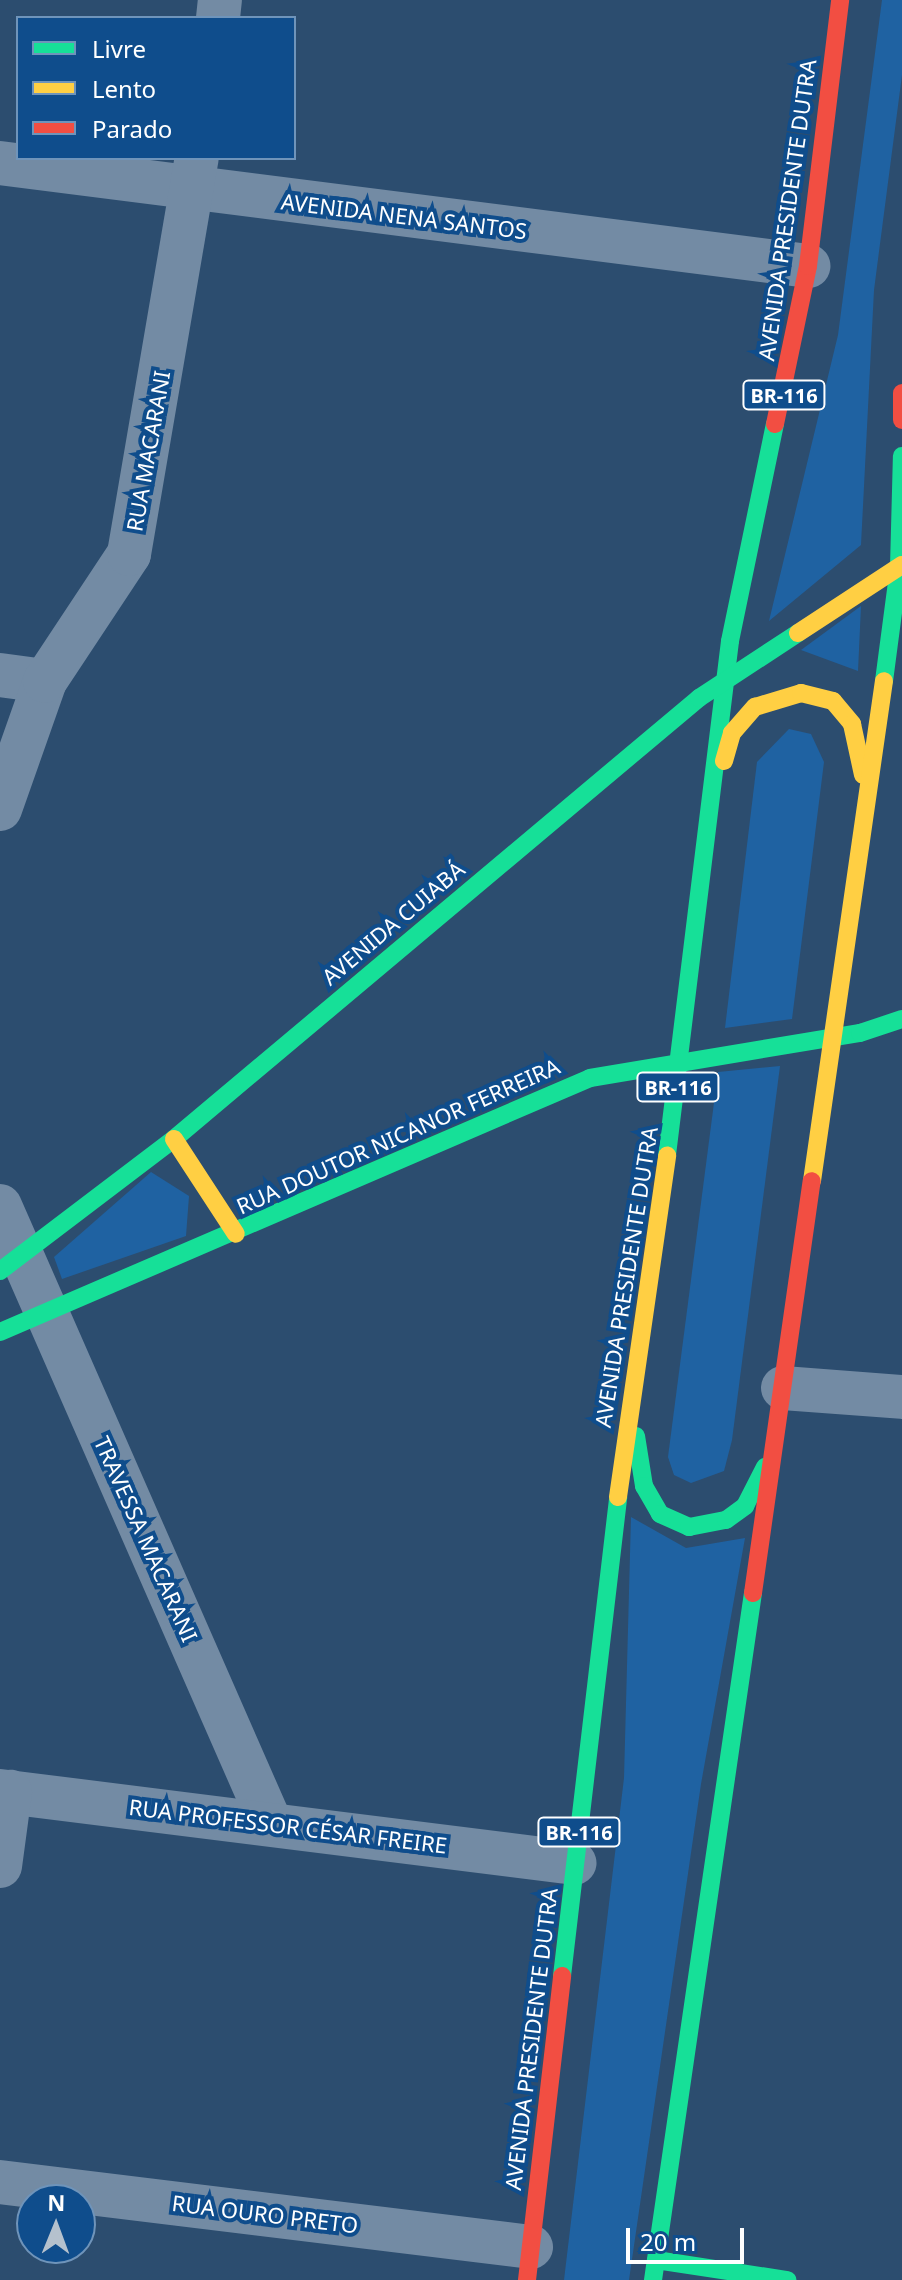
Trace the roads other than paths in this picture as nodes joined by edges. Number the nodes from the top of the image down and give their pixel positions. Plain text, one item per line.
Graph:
1 (840, 0) edge
2 (0, 163) edge
3 (194, 174) edge
4 (808, 266) junction
5 (902, 393) edge
6 (902, 420) edge
7 (902, 456) edge
8 (900, 566) edge
9 (0, 675) edge
10 (45, 681) junction
11 (726, 681) junction
12 (717, 788) junction
13 (867, 805) junction
14 (0, 809) edge
15 (902, 1019) edge
16 (830, 1036) junction
17 (681, 1059) junction
18 (174, 1139) junction
19 (0, 1206) edge
20 (236, 1234) junction
21 (11, 1264) edge
22 (46, 1314) junction
23 (0, 1332) edge
24 (637, 1386) junction
25 (902, 1397) edge
26 (781, 1408) junction
27 (5, 1791) edge
28 (270, 1822) junction
29 (575, 1863) junction
30 (0, 1866) edge
31 (0, 2182) edge
32 (656, 2260) junction
33 (529, 2263) edge
34 (653, 2280) edge
35 (787, 2280) edge

1 - 4 main road, AVENIDA PRESIDENTE DUTRA / BR-116
2 - 3 street, AVENIDA NENA SANTOS
3 - 4 street, AVENIDA NENA SANTOS
3 - 10 street, RUA MACARANI
4 - 11 main road, AVENIDA PRESIDENTE DUTRA / BR-116
5 - 6 main road
7 - 8 main road
8 - 11 main road, AVENIDA CUIABÁ
8 - 13 main road
9 - 10 street
10 - 14 street, RUA MACARANI
11 - 12 main road, AVENIDA PRESIDENTE DUTRA / BR-116
11 - 18 main road, AVENIDA CUIABÁ
12 - 13 main road
12 - 17 main road, AVENIDA PRESIDENTE DUTRA / BR-116
13 - 16 main road
15 - 16 main road, RUA DOUTOR NICANOR FERREIRA
16 - 17 main road, RUA DOUTOR NICANOR FERREIRA
16 - 26 main road
17 - 20 main road, RUA DOUTOR NICANOR FERREIRA
17 - 24 main road, AVENIDA PRESIDENTE DUTRA / BR-116
18 - 20 main road
18 - 21 main road, AVENIDA CUIABÁ
19 - 21 street
20 - 22 main road, RUA DOUTOR NICANOR FERREIRA
21 - 22 street, TRAVESSA MACARANI
22 - 23 main road, RUA DOUTOR NICANOR FERREIRA
22 - 28 street, TRAVESSA MACARANI
24 - 26 main road
24 - 29 main road, AVENIDA PRESIDENTE DUTRA / BR-116
25 - 26 street
26 - 32 main road
27 - 28 street, RUA PROFESSOR CÉSAR FREIRE
27 - 30 street
28 - 29 street, RUA PROFESSOR CÉSAR FREIRE
29 - 33 main road, AVENIDA PRESIDENTE DUTRA / BR-116
31 - 33 street, RUA OURO PRETO
32 - 34 main road
32 - 35 main road

